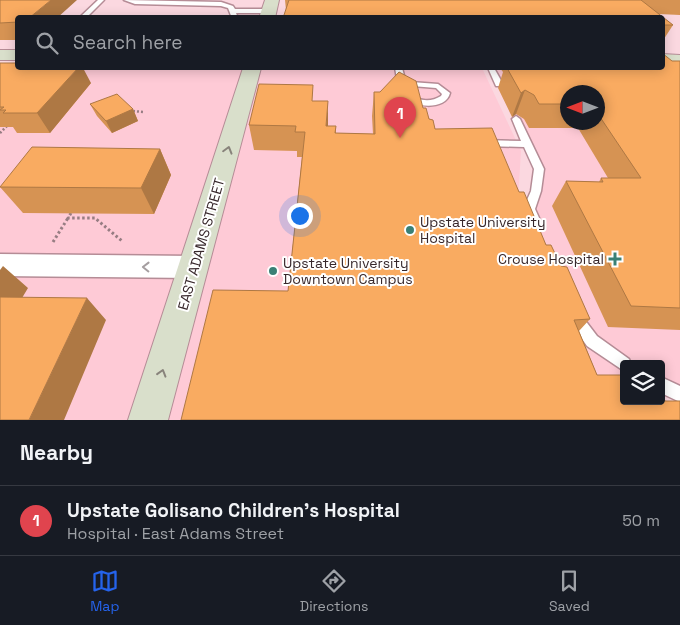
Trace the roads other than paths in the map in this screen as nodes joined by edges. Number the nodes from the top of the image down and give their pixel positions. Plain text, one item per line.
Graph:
1 (101, 0) edge
2 (127, 0) edge
3 (238, 1) dead end
4 (231, 9) junction
5 (270, 9) edge
6 (85, 15) edge
7 (234, 15) edge
8 (0, 55) edge
9 (15, 55) edge
10 (665, 60) edge
11 (680, 60) edge
12 (251, 70) edge
13 (399, 70) edge
14 (492, 70) edge
15 (499, 84) dead end
16 (402, 87) edge
17 (516, 119) dead end
18 (477, 143) edge
19 (528, 144) junction
20 (537, 227) edge
21 (0, 265) edge
22 (194, 267) junction
23 (566, 301) edge
24 (620, 361) edge
25 (665, 387) edge
26 (680, 394) edge
27 (148, 420) edge

1 - 6 lane
2 - 4 lane
3 - 4 lane
4 - 5 lane
4 - 7 lane
8 - 9 street
10 - 11 street
22 -> 12 street, EAST ADAMS STREET
13 - 16 lane
14 - 15 lane
17 - 19 lane
18 - 19 lane
19 - 20 lane
22 -> 21 street
27 -> 22 street, EAST ADAMS STREET
23 - 24 lane
25 - 26 lane

